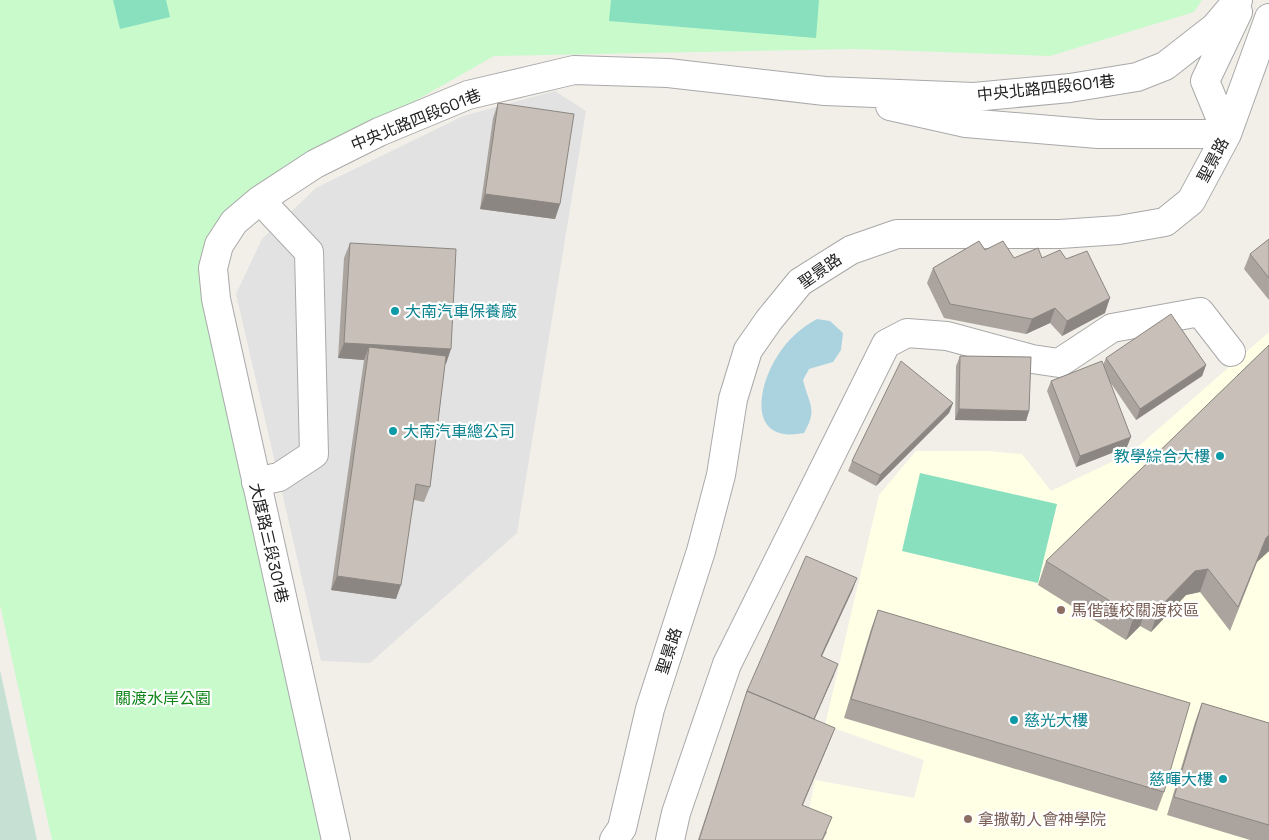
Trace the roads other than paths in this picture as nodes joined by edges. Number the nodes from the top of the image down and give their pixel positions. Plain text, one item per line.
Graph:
1 (1238, 0) edge
2 (1244, 0) edge
3 (1269, 18) edge
4 (825, 91) junction
5 (1227, 134) junction
6 (260, 200) junction
7 (219, 245) joint
8 (1231, 352) dead end
9 (256, 482) junction
10 (336, 840) edge
11 (614, 840) edge
12 (670, 840) edge

1 - 4 street, 中央北路四段601巷
2 - 5 street
3 - 5 street, 聖景路
4 - 5 street, 中央北路四段601巷
4 - 6 street, 中央北路四段601巷
5 - 11 street, 聖景路
6 - 7 street, 中央北路四段601巷
6 - 9 street
7 - 9 street, 大度路三段301巷
8 - 12 street
9 - 10 street, 大度路三段301巷

